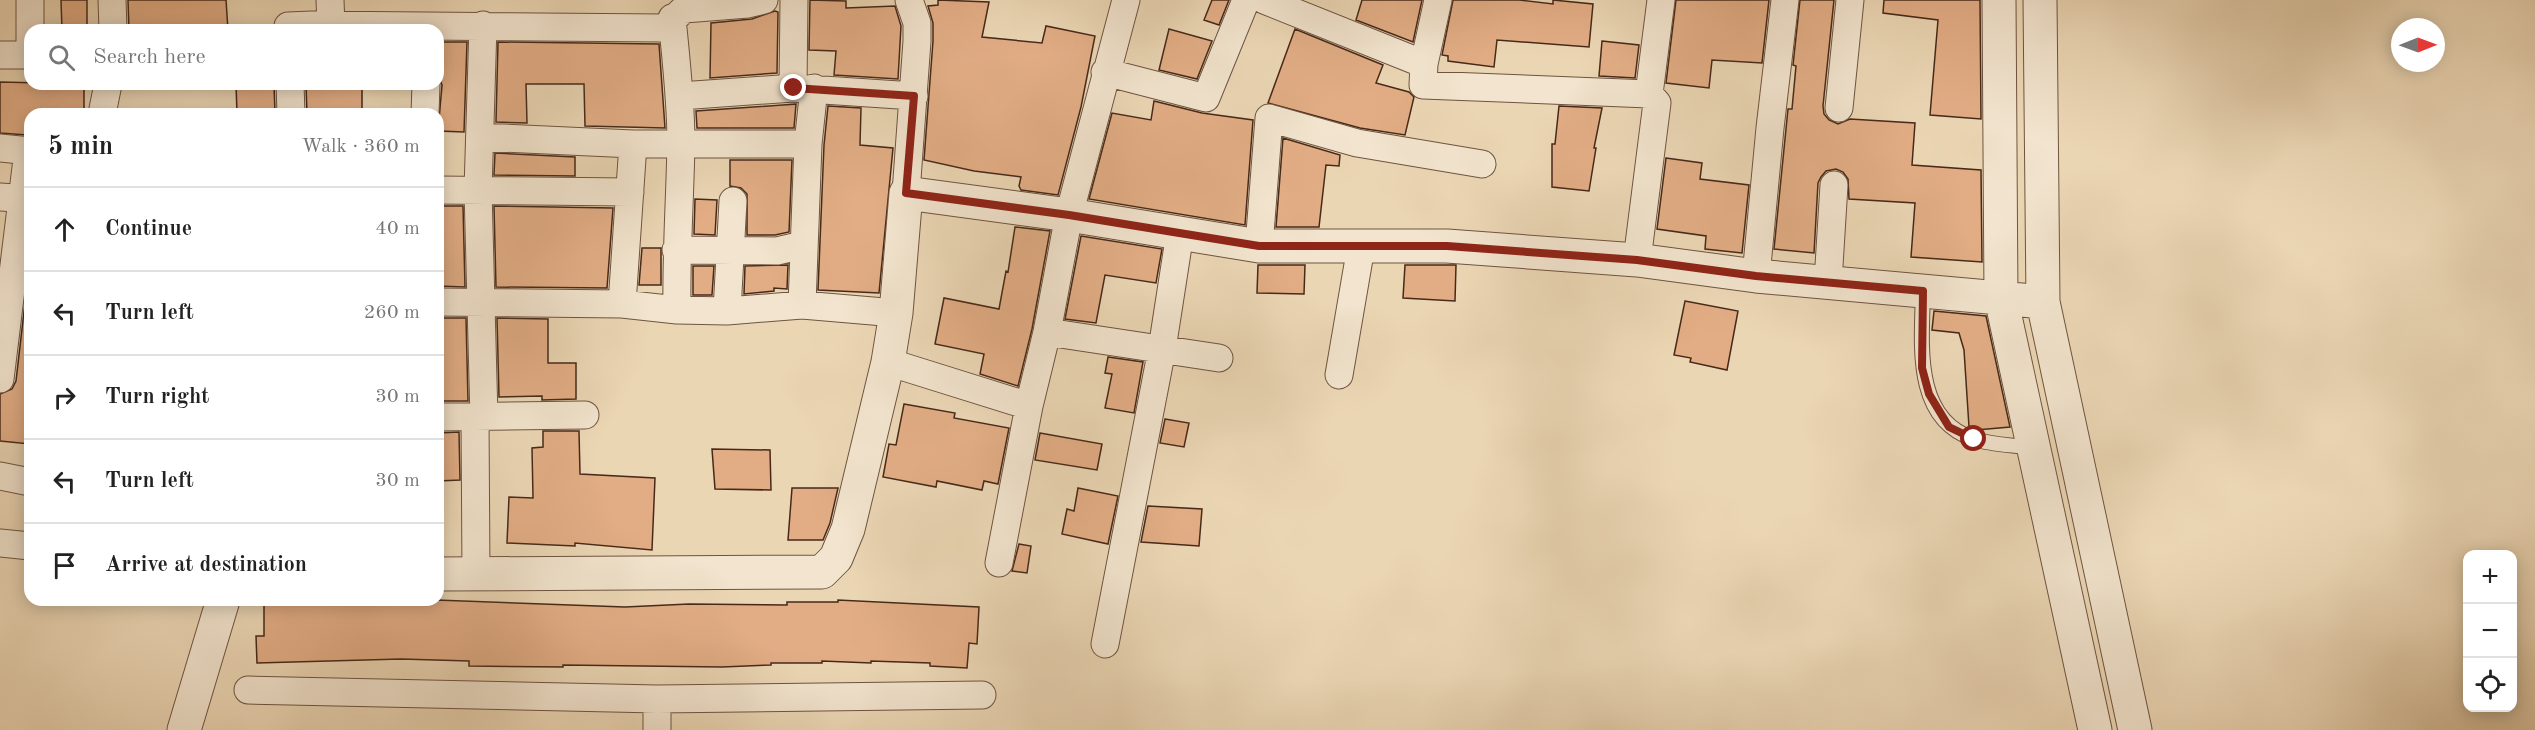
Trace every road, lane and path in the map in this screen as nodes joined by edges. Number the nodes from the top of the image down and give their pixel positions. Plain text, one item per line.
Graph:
1 (30, 0) edge
2 (112, 0) edge
3 (764, 0) edge
4 (794, 0) edge
5 (909, 0) edge
6 (1125, 0) edge
7 (1246, 0) edge
8 (1264, 0) edge
9 (1438, 0) edge
10 (1661, 0) edge
11 (1785, 0) edge
12 (1850, 0) edge
13 (1999, 0) edge
14 (2040, 0) edge
15 (715, 3) edge
16 (330, 13) edge
17 (672, 18) junction
18 (30, 24) edge
19 (113, 24) edge
20 (294, 24) edge
21 (400, 24) edge
22 (483, 25) junction
23 (444, 27) edge
24 (24, 53) edge
25 (0, 54) edge
26 (1424, 64) junction
27 (1105, 72) junction
28 (804, 88) junction
29 (107, 90) edge
30 (290, 90) edge
31 (426, 90) edge
32 (1649, 94) junction
33 (680, 96) junction
34 (914, 96) junction
35 (103, 108) edge
36 (291, 108) edge
37 (425, 108) edge
38 (1839, 108) dead end
39 (480, 137) junction
40 (633, 144) junction
41 (808, 144) junction
42 (681, 145) junction
43 (0, 148) edge
44 (24, 150) edge
45 (1482, 164) dead end
46 (24, 172) edge
47 (1834, 185) dead end
48 (444, 190) edge
49 (478, 190) junction
50 (630, 192) junction
51 (906, 193) junction
52 (18, 198) edge
53 (733, 201) dead end
54 (1069, 215) junction
55 (1180, 233) junction
56 (804, 245) junction
57 (1259, 246) junction
58 (1361, 247) junction
59 (676, 250) junction
60 (730, 250) junction
61 (1637, 260) junction
62 (1756, 276) junction
63 (1828, 282) junction
64 (1923, 291) junction
65 (2001, 298) junction
66 (444, 302) edge
67 (481, 302) junction
68 (2043, 302) junction
69 (622, 304) junction
70 (802, 305) junction
71 (677, 310) junction
72 (727, 311) junction
73 (896, 313) junction
74 (1047, 332) junction
75 (1162, 349) junction
76 (1219, 358) dead end
77 (888, 362) junction
78 (1339, 375) dead end
79 (0, 379) edge
80 (1029, 406) junction
81 (585, 416) dead end
82 (444, 417) edge
83 (480, 418) junction
84 (2033, 448) junction
85 (0, 476) edge
86 (24, 482) edge
87 (0, 543) edge
88 (24, 545) edge
89 (999, 563) dead end
90 (444, 574) edge
91 (476, 575) junction
92 (221, 606) edge
93 (1106, 644) dead end
94 (248, 690) dead end
95 (982, 695) dead end
96 (657, 699) junction
97 (184, 730) edge
98 (657, 730) edge
99 (2094, 730) edge
100 (2135, 730) edge

1 - 18 street
2 - 19 street
3 - 15 street
4 - 28 street
5 - 34 street
6 - 27 street
7 - 27 street
8 - 26 street
9 - 26 street
10 - 32 street
11 - 62 street
12 - 38 street
13 - 65 street
14 - 68 street
15 - 17 street
16 - 20 street
16 - 21 street
17 - 22 street
17 - 33 street
22 - 23 street
22 - 39 street
24 - 25 street
26 - 32 street
27 - 54 street
28 - 33 street
28 - 34 street
28 - 41 street
29 - 35 street
30 - 36 street
31 - 37 street
32 - 61 street
33 - 42 street
34 - 51 street
39 - 40 street
39 - 49 street
40 - 42 street
40 - 50 street
41 - 42 street
41 - 56 street
42 - 59 street
43 - 44 street
45 - 57 street
46 - 52 street
47 - 63 street
48 - 49 street
49 - 50 street
49 - 67 street
50 - 69 street
51 - 54 street
51 - 73 street
52 - 79 street
53 - 60 street
54 - 55 street
54 - 74 street
55 - 57 street
55 - 75 street
56 - 60 street
56 - 70 street
57 - 58 street
58 - 61 street
58 - 78 street
59 - 60 street
59 - 71 street
60 - 72 street
61 - 62 street
62 - 63 street
63 - 64 street
64 - 65 street
64 - 84 lane
65 - 68 street
65 - 84 street
66 - 67 street
67 - 69 street
67 - 83 street
68 - 100 street
69 - 71 street
70 - 72 street
70 - 73 street
71 - 72 street
73 - 77 street
74 - 75 street
74 - 80 street
75 - 76 street
75 - 93 street
77 - 80 street
77 - 91 street
80 - 89 street
81 - 83 street
82 - 83 street
83 - 91 street
84 - 99 street
85 - 86 street
87 - 88 street
90 - 91 street
92 - 97 street
94 - 96 street
95 - 96 street
96 - 98 street

